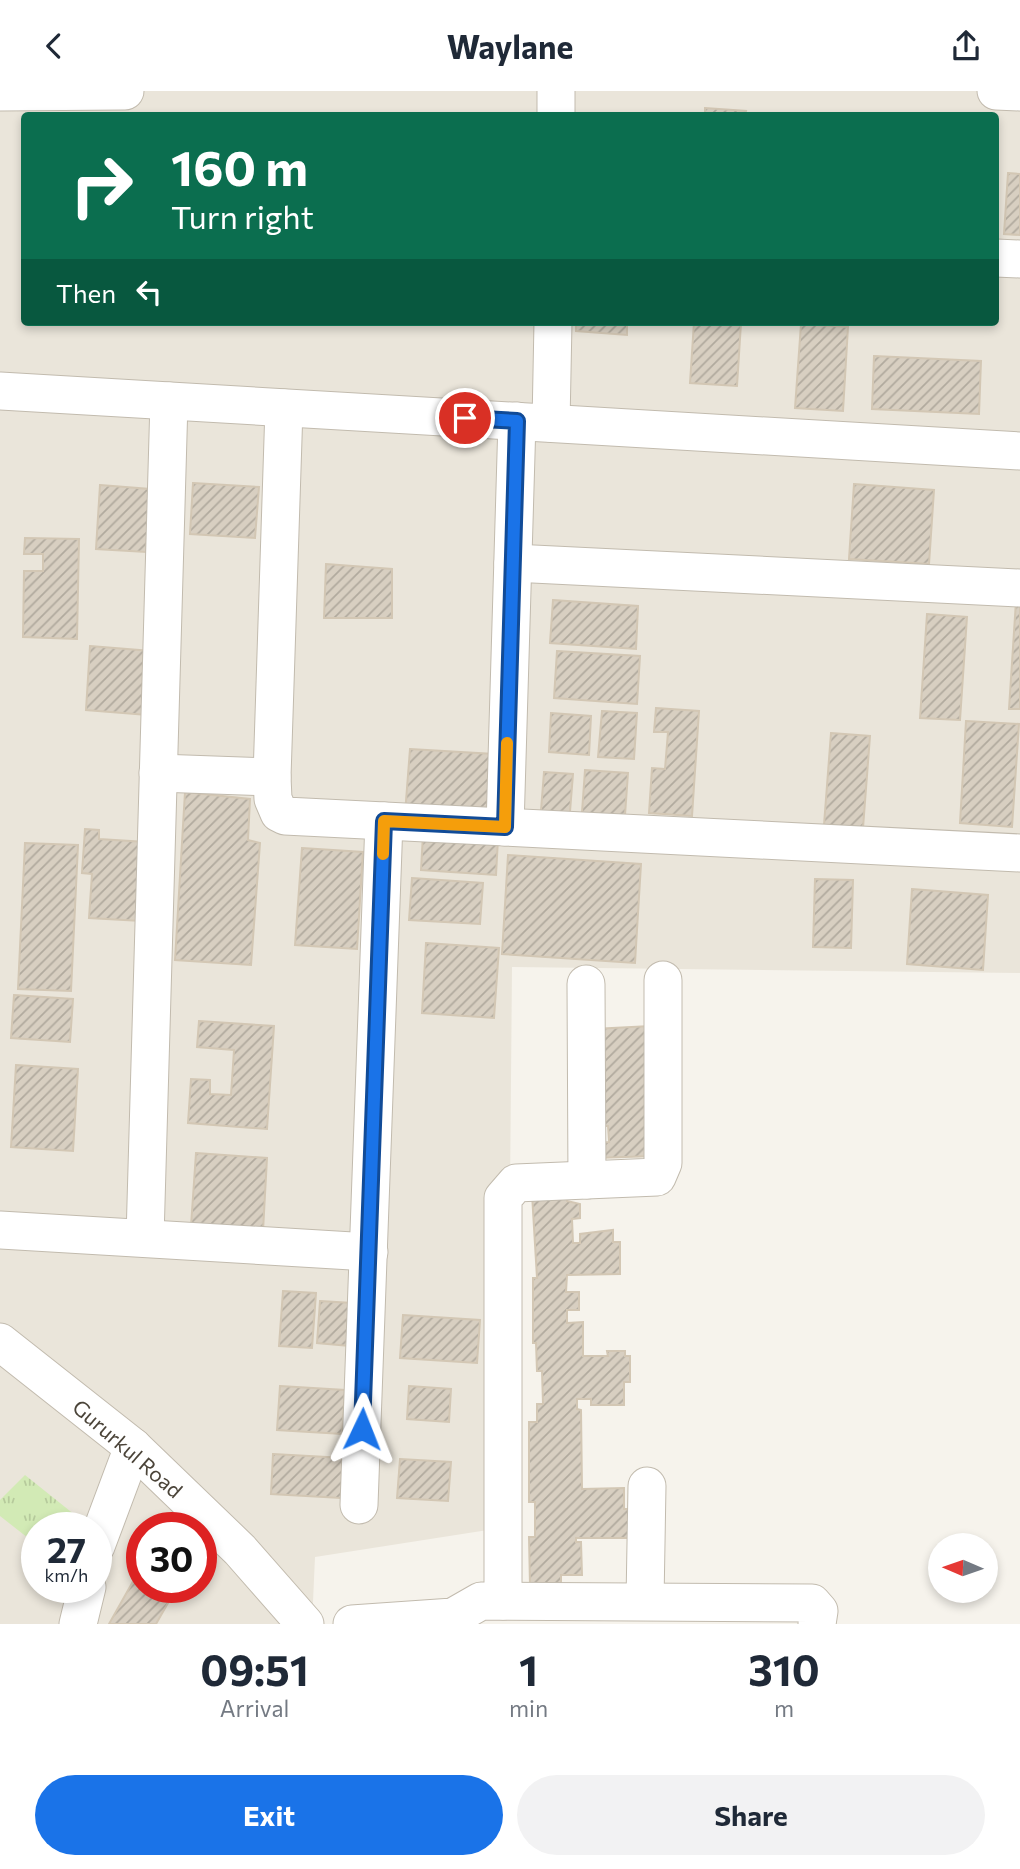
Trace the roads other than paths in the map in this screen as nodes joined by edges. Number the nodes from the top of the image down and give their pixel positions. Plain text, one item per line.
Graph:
1 (125, 91) edge
2 (556, 91) edge
3 (996, 91) edge
4 (0, 92) edge
5 (1020, 92) edge
6 (556, 112) edge
7 (999, 258) edge
8 (1020, 259) edge
9 (552, 326) edge
10 (0, 391) edge
11 (169, 401) junction
12 (284, 408) junction
13 (534, 422) junction
14 (1020, 451) edge
15 (513, 563) junction
16 (1020, 588) edge
17 (158, 773) junction
18 (272, 777) junction
19 (384, 821) junction
20 (505, 827) junction
21 (1020, 853) edge
22 (663, 980) dead end
23 (586, 984) dead end
24 (587, 1180) junction
25 (0, 1230) edge
26 (145, 1238) junction
27 (369, 1252) junction
28 (0, 1342) edge
29 (133, 1447) junction
30 (647, 1486) dead end
31 (359, 1505) dead end
32 (109, 1512) edge
33 (503, 1601) junction
34 (645, 1601) junction
35 (83, 1603) edge
36 (460, 1621) edge
37 (78, 1624) edge
38 (305, 1624) edge
39 (352, 1624) edge
40 (817, 1624) edge

1 - 4 street
2 - 6 street
3 - 5 street
7 - 8 street
9 - 13 street
10 - 11 street
11 - 12 street
11 - 17 street
12 - 13 street
12 - 18 street
13 - 14 street
13 - 15 street
15 - 16 street
15 - 20 street
17 - 18 street
17 - 26 street
18 - 19 street
19 - 20 street
19 - 27 street
20 - 21 street
22 - 24 street
23 - 24 street
24 - 33 street
25 - 26 street
26 - 27 street
27 - 31 street
28 - 29 street, Gururkul Road
29 - 32 street
29 - 38 street, Gururkul Road
30 - 34 street
33 - 34 street
33 - 36 street
34 - 40 street
35 - 37 street
36 - 39 street

